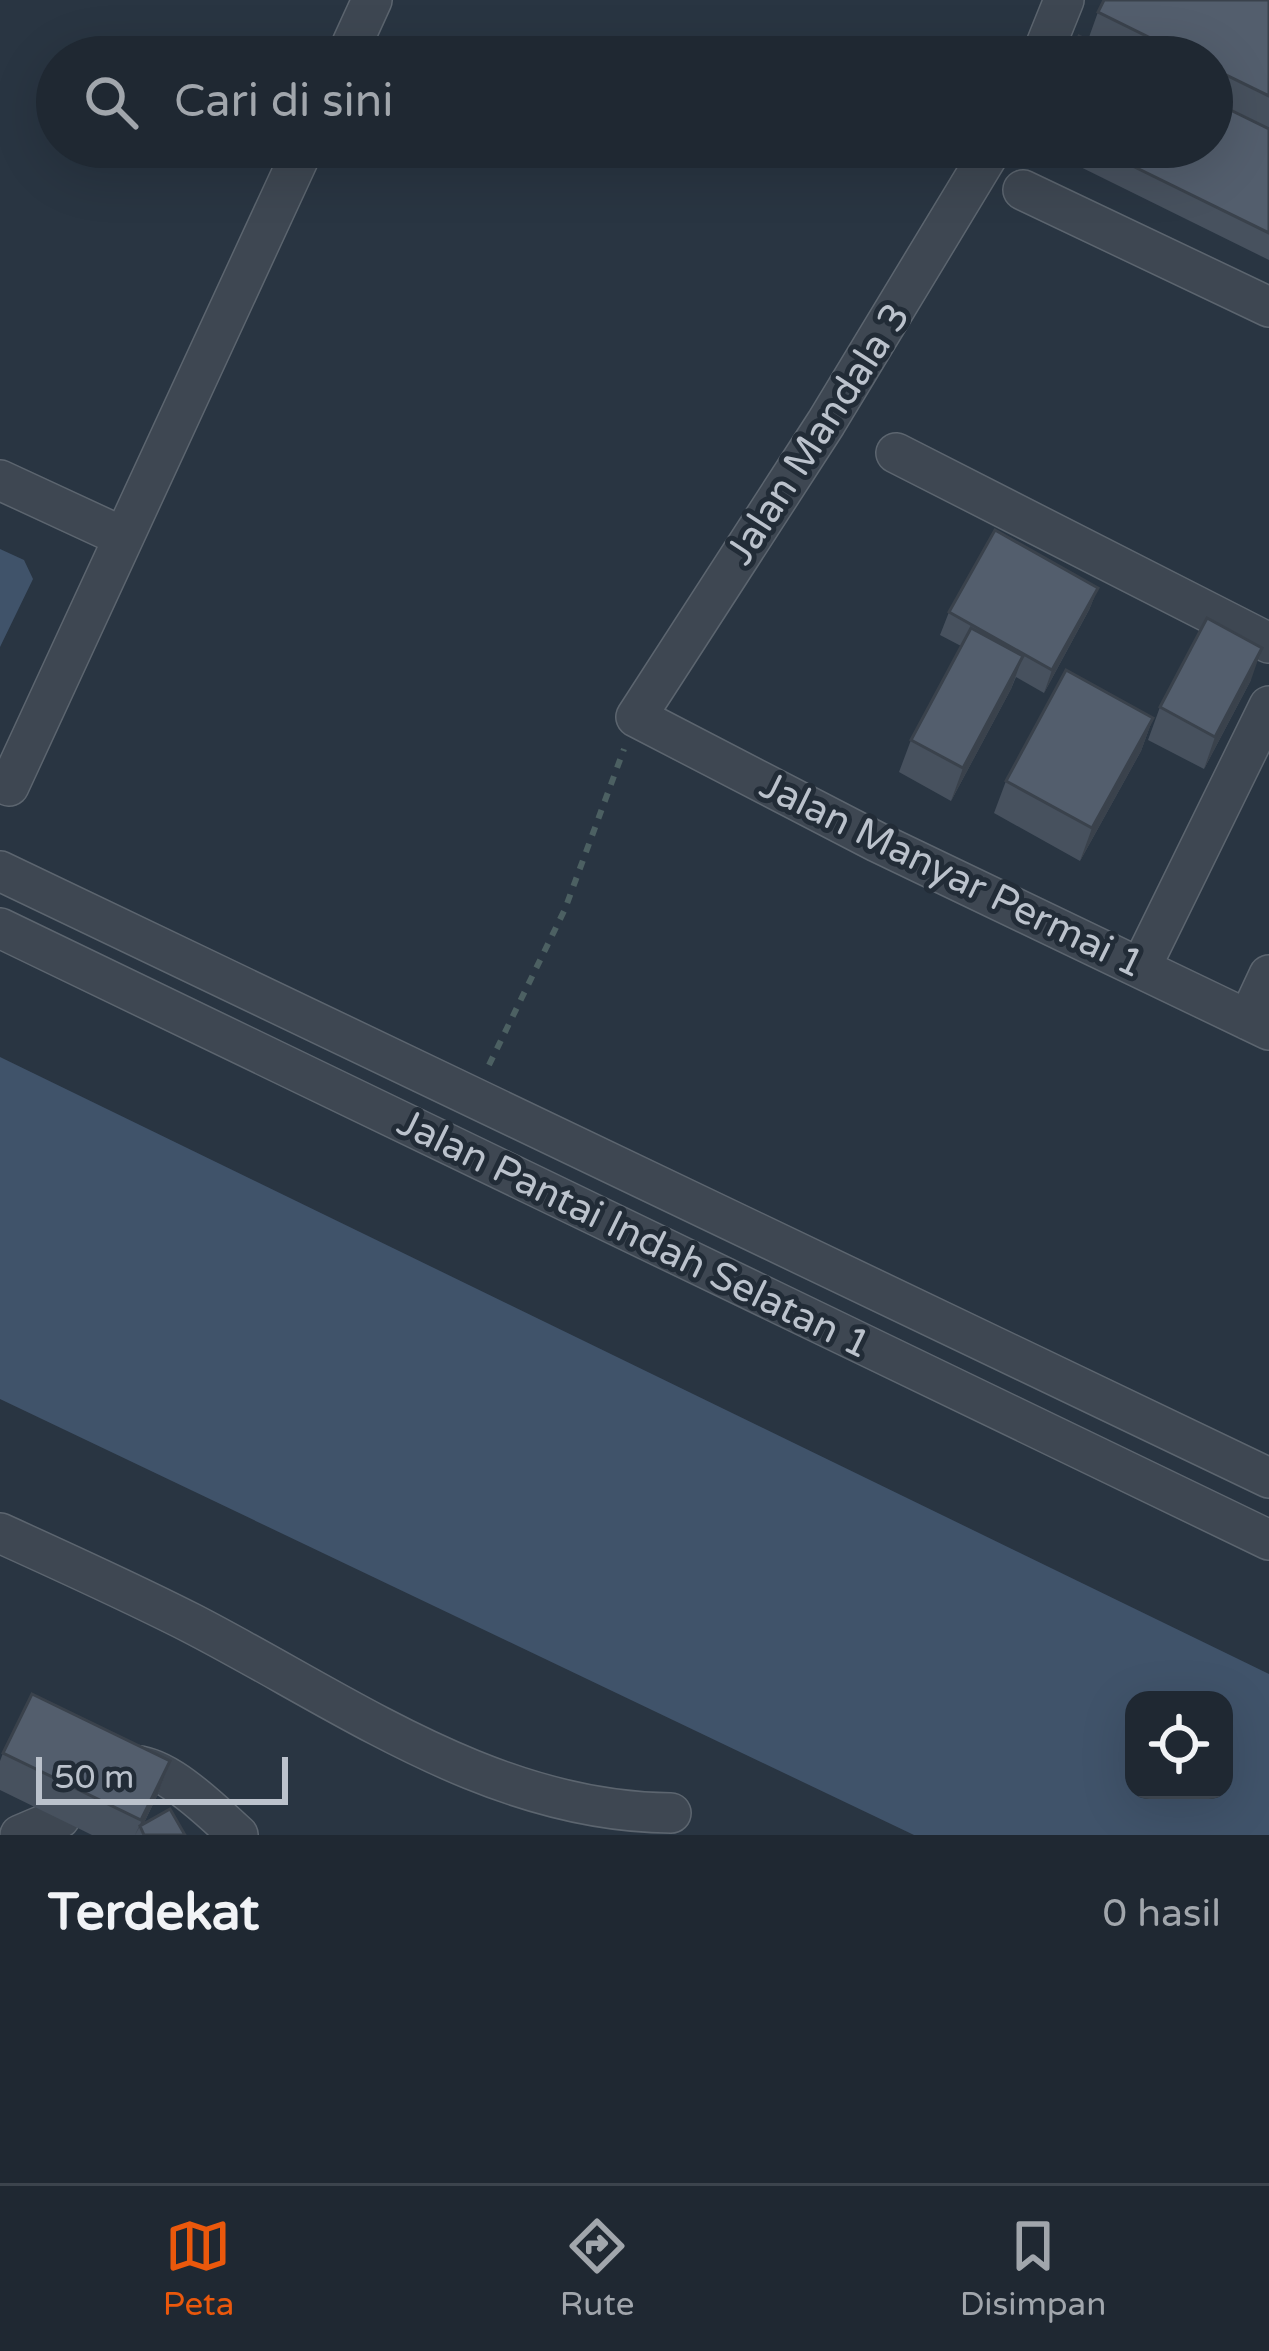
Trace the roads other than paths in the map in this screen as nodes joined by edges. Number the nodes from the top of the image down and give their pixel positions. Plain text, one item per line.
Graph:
1 (372, 0) edge
2 (1064, 0) edge
3 (356, 36) edge
4 (1049, 36) edge
5 (294, 168) edge
6 (980, 168) edge
7 (1023, 190) dead end
8 (1269, 307) edge
9 (896, 453) dead end
10 (0, 480) edge
11 (123, 537) junction
12 (1269, 643) edge
13 (1269, 706) edge
14 (636, 717) joint
15 (9, 786) dead end
16 (0, 871) edge
17 (0, 928) edge
18 (1141, 967) junction
19 (1269, 975) edge
20 (1258, 1025) edge
21 (1269, 1478) edge
22 (0, 1533) edge
23 (1269, 1540) edge
24 (113, 1772) edge
25 (671, 1813) dead end
26 (60, 1818) dead end
27 (20, 1835) edge
28 (238, 1835) edge

1 - 3 street
2 - 4 street
5 - 11 street
6 - 14 street, Jalan Mandala 3
7 - 8 street
9 - 12 street
10 - 11 street
11 - 15 street
13 - 18 street
14 - 18 street, Jalan Manyar Permai 1
16 - 21 street, Jalan Pantai Indah Selatan 1
17 - 23 street, Jalan Pantai Indah Selatan 1
18 - 20 street, Jalan Manyar Permai 1
19 - 20 street
22 - 25 street
24 - 28 street
26 - 27 street

